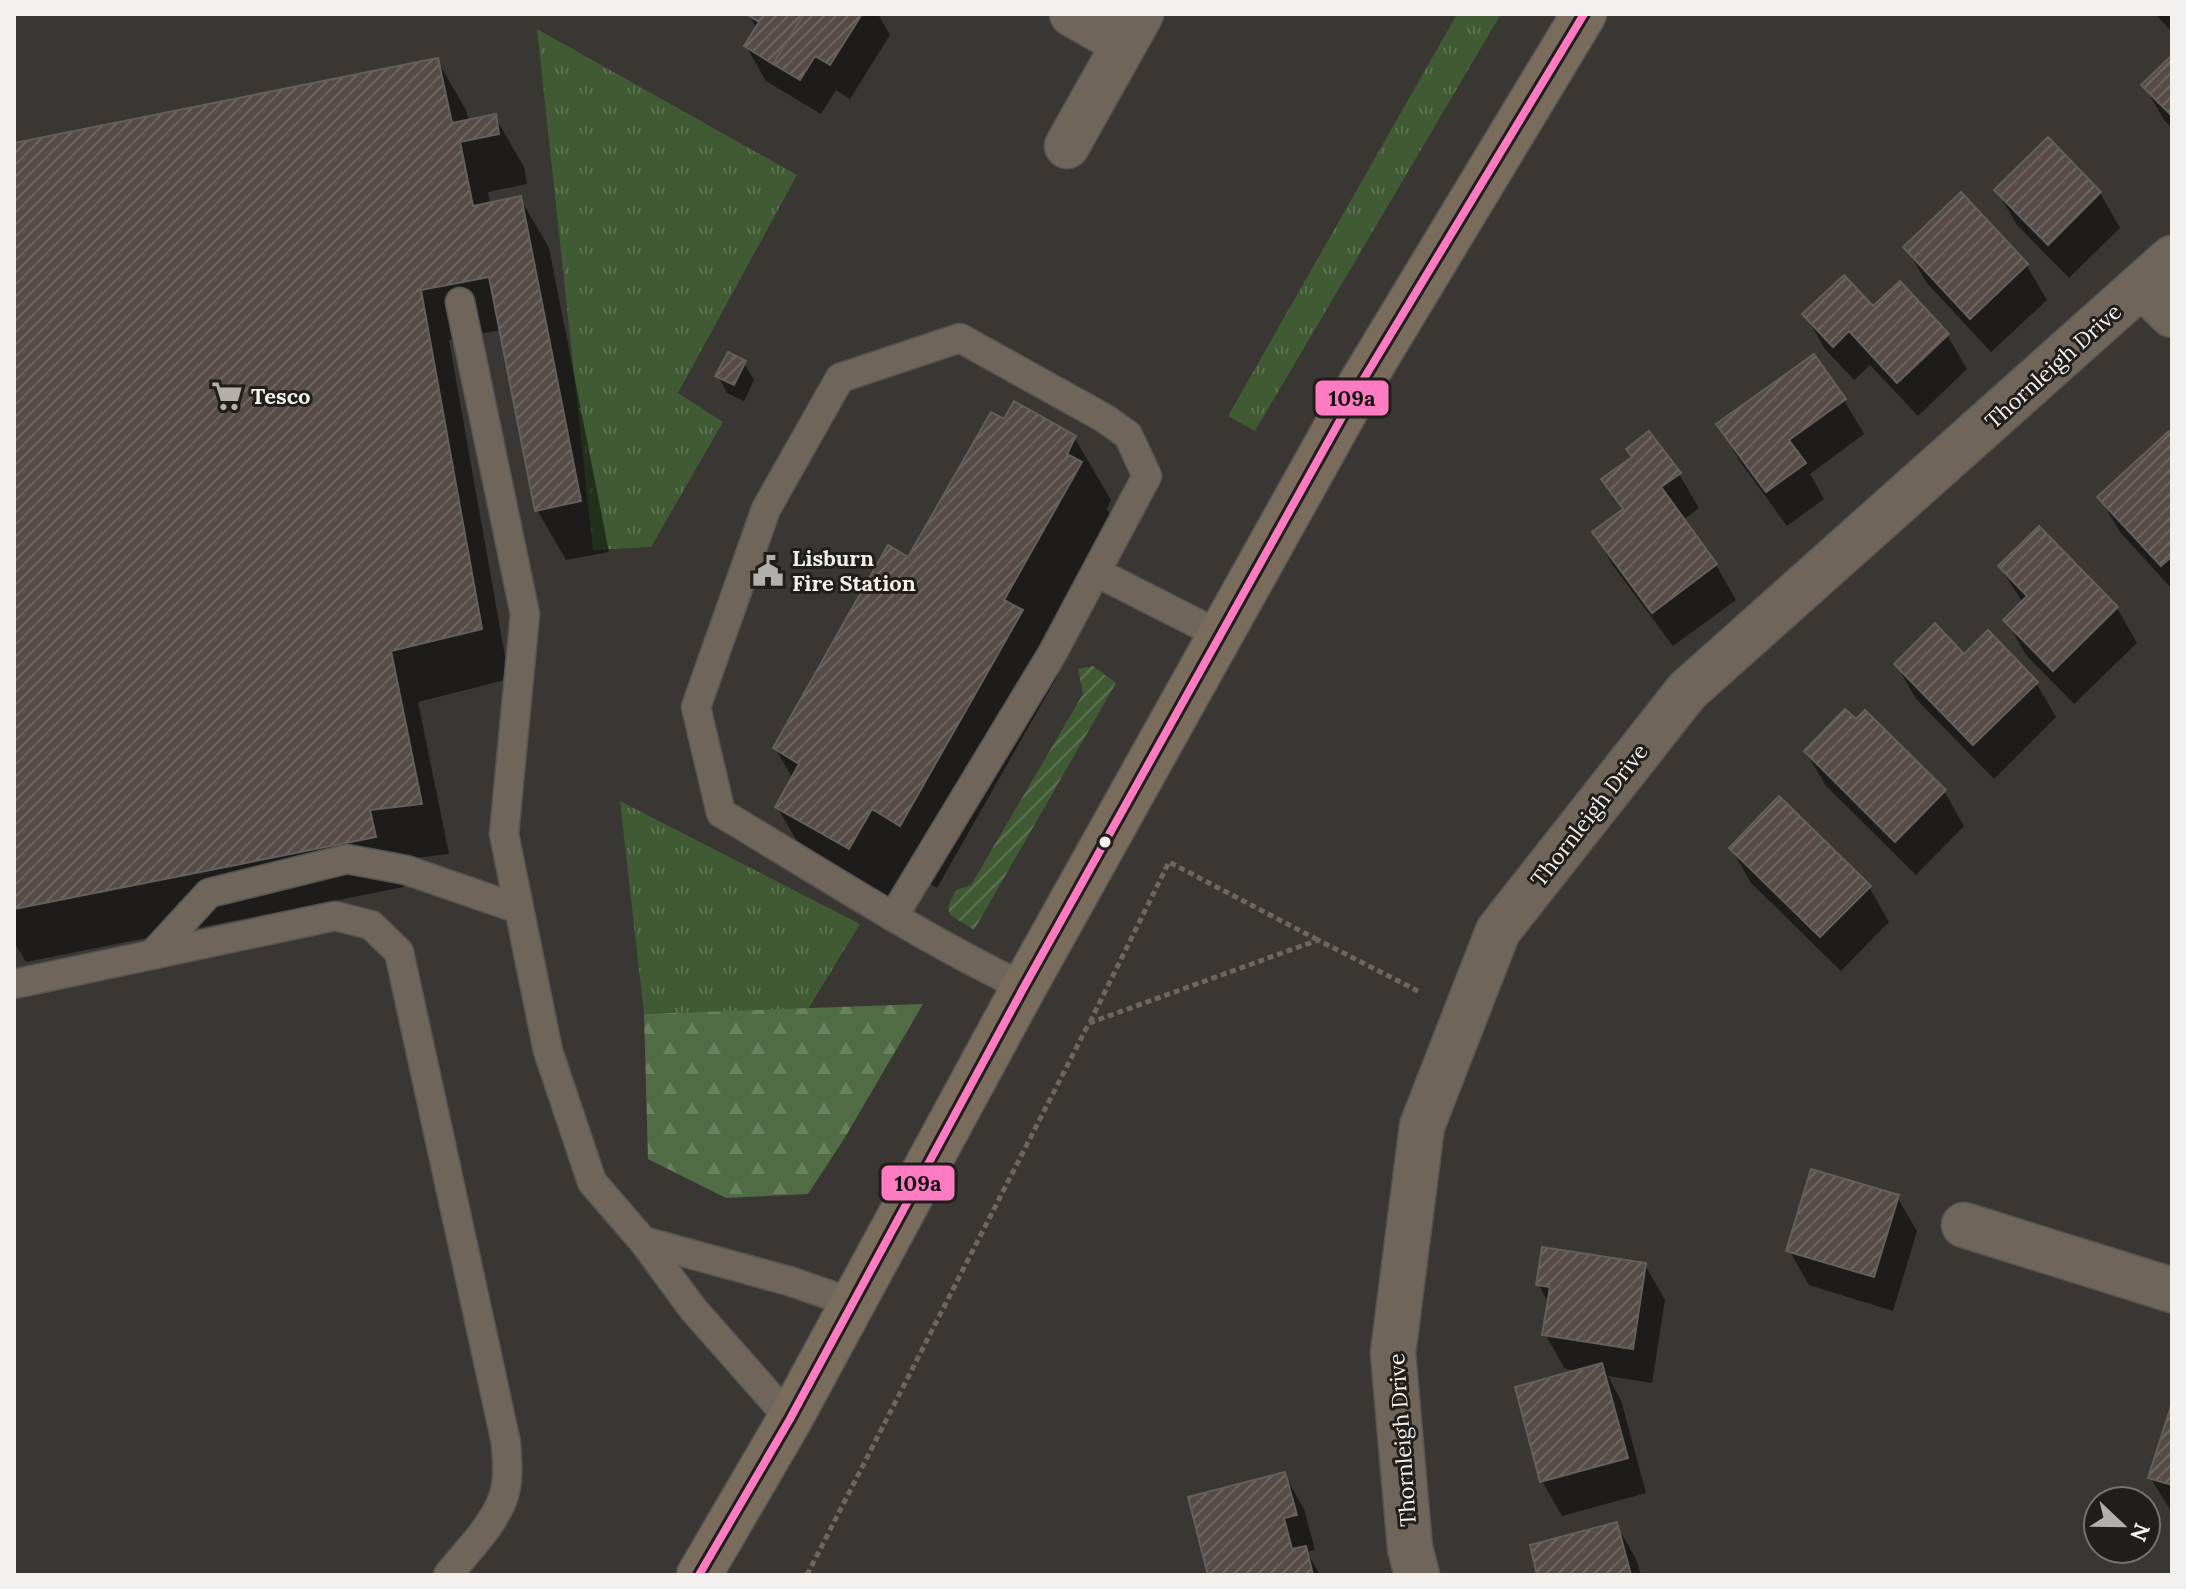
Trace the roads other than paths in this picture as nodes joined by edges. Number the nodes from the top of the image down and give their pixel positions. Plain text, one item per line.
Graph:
1 (1072, 14) edge
2 (1584, 14) edge
3 (1133, 29) edge
4 (1067, 146) dead end
5 (2162, 286) edge
6 (460, 302) dead end
7 (1096, 572) junction
8 (1220, 635) junction
9 (519, 909) junction
10 (893, 917) junction
11 (152, 955) junction
12 (14, 984) edge
13 (1024, 987) junction
14 (1964, 1225) dead end
15 (643, 1241) junction
16 (2172, 1290) edge
17 (853, 1303) junction
18 (790, 1419) junction
19 (706, 1572) edge
20 (448, 1575) edge
21 (1417, 1575) edge

1 - 3 street
2 - 8 main road
3 - 4 street
5 - 21 street, Thornleigh Drive
6 - 9 lane
7 - 8 lane
7 - 10 lane
7 - 10 lane
8 - 13 main road
9 - 11 lane
9 - 15 lane
10 - 13 lane
11 - 12 lane
11 - 20 lane
13 - 17 main road
14 - 16 street
15 - 17 lane
15 - 18 lane
17 - 18 main road
18 - 19 main road

